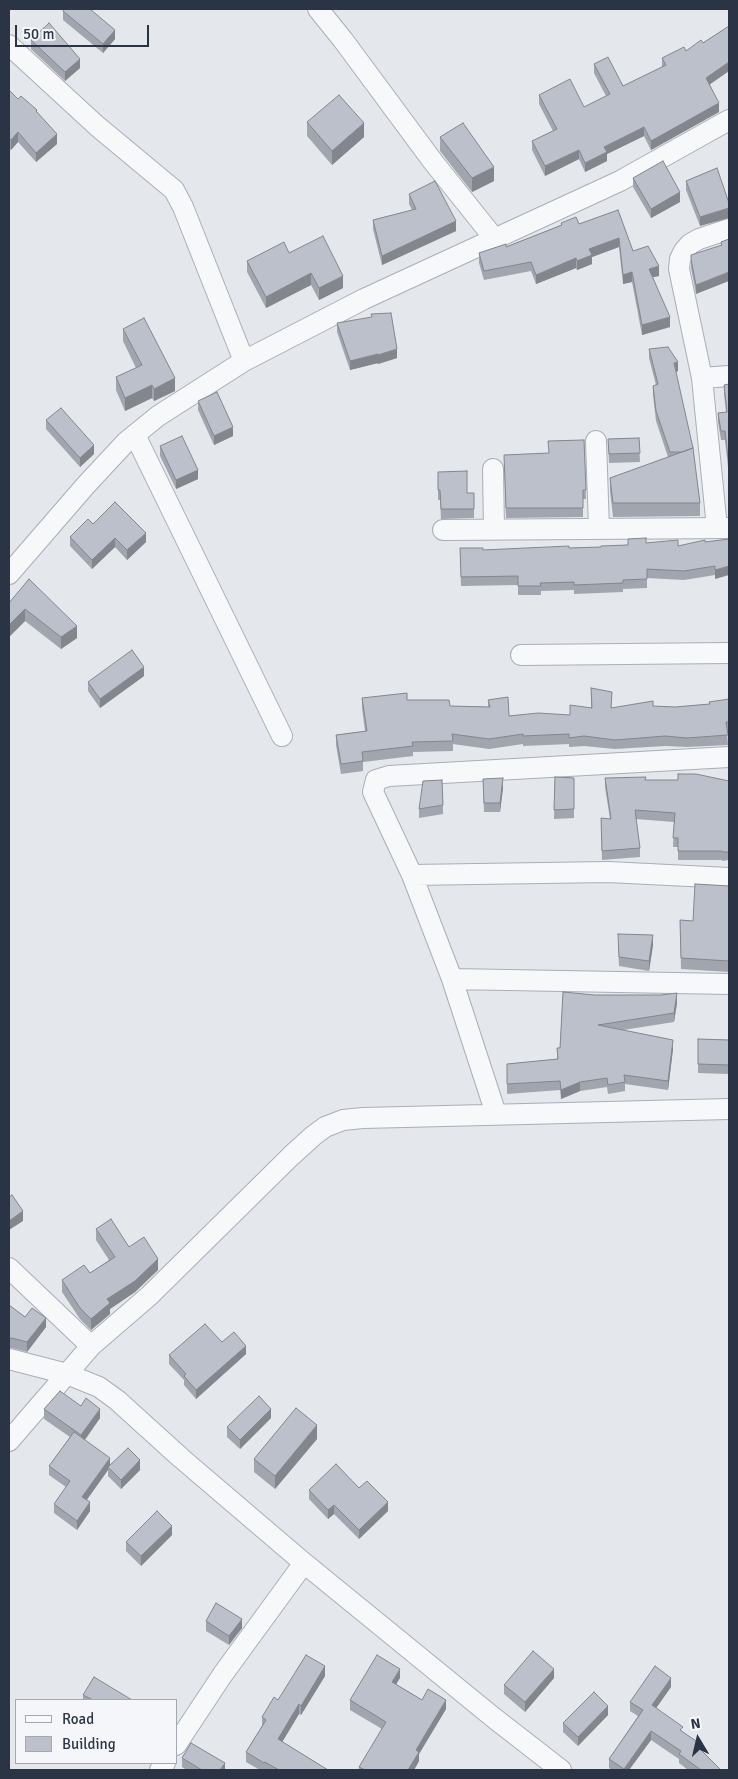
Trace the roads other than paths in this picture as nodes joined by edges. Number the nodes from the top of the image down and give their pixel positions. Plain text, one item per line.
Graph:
1 (318, 9) edge
2 (9, 45) edge
3 (729, 120) edge
4 (729, 228) edge
5 (494, 238) junction
6 (244, 361) junction
7 (729, 376) edge
8 (702, 378) junction
9 (135, 435) junction
10 (596, 441) dead end
11 (493, 469) dead end
12 (723, 528) edge
13 (599, 529) junction
14 (443, 530) dead end
15 (494, 530) junction
16 (9, 574) edge
17 (729, 653) edge
18 (521, 655) dead end
19 (282, 736) dead end
20 (729, 757) edge
21 (412, 875) junction
22 (729, 878) edge
23 (452, 979) junction
24 (729, 984) edge
25 (729, 1109) edge
26 (496, 1114) junction
27 (9, 1268) edge
28 (91, 1346) junction
29 (9, 1359) edge
30 (67, 1374) junction
31 (9, 1441) edge
32 (304, 1563) junction
33 (178, 1742) edge
34 (561, 1770) edge

1 - 5 street
2 - 6 street
3 - 5 street
4 - 8 street
5 - 6 street
6 - 9 street
7 - 8 street
8 - 12 street
9 - 16 street
9 - 19 street
10 - 13 street
11 - 15 street
12 - 13 street
13 - 15 street
14 - 15 street
17 - 18 street
20 - 21 street
21 - 22 street
21 - 23 street
23 - 24 street
23 - 26 street
25 - 26 street
26 - 28 street
27 - 28 street
28 - 30 street
29 - 30 street
30 - 31 street
30 - 32 street
32 - 33 street
32 - 34 street

